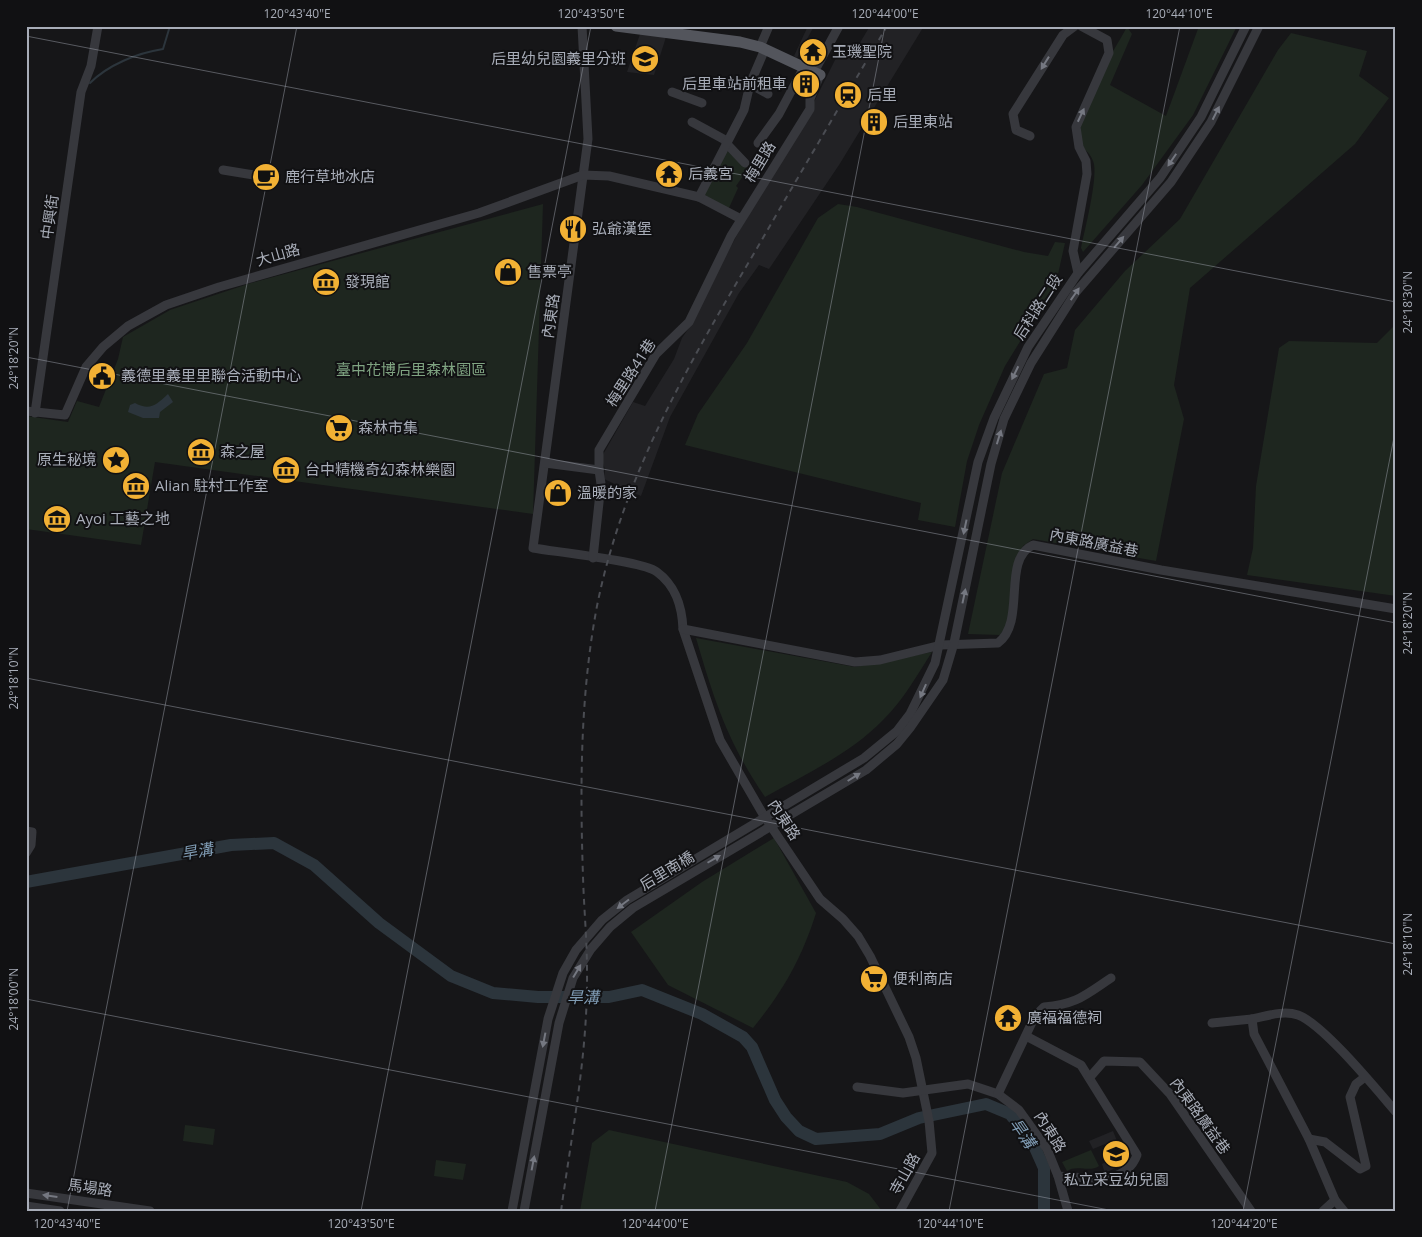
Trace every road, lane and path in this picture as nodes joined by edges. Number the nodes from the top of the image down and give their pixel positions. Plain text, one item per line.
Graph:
1 (98, 26) edge
2 (582, 26) edge
3 (616, 26) edge
4 (769, 26) edge
5 (839, 26) edge
6 (1075, 26) edge
7 (1082, 26) edge
8 (1246, 26) edge
9 (1259, 26) edge
10 (762, 48) junction
11 (812, 71) junction
12 (750, 84) junction
13 (672, 92) dead end
14 (768, 94) dead end
15 (702, 103) dead end
16 (692, 122) dead end
17 (1030, 136) dead end
18 (726, 142) junction
19 (758, 142) dead end
20 (745, 164) dead end
21 (223, 170) dead end
22 (583, 176) junction
23 (266, 177) dead end
24 (699, 197) junction
25 (741, 219) junction
26 (1078, 273) junction
27 (31, 412) edge
28 (545, 463) junction
29 (598, 470) junction
30 (593, 558) junction
31 (1396, 608) edge
32 (683, 629) junction
33 (954, 644) junction
34 (941, 645) junction
35 (26, 832) edge
36 (26, 853) edge
37 (1111, 978) dead end
38 (1252, 1019) junction
39 (1212, 1023) dead end
40 (1026, 1036) junction
41 (1365, 1077) junction
42 (1090, 1078) junction
43 (858, 1087) dead end
44 (922, 1089) junction
45 (998, 1094) junction
46 (926, 1106) joint
47 (1396, 1112) edge
48 (1309, 1140) junction
49 (1058, 1176) junction
50 (26, 1193) edge
51 (1335, 1200) junction
52 (26, 1206) edge
53 (60, 1211) edge
54 (150, 1211) edge
55 (512, 1211) edge
56 (524, 1211) edge
57 (900, 1211) edge
58 (1068, 1211) edge
59 (1251, 1211) edge
60 (1323, 1211) edge
61 (1344, 1211) edge

1 - 27 street, 中興街
2 - 22 street, 內東路
3 - 10 main road
4 - 10 street
5 - 11 street
6 -> 17 street
26 -> 7 street
8 -> 26 street, 后科路二段
33 -> 9 street, 后科路二段
10 - 11 main road
10 - 12 street
11 - 19 street
11 - 25 street, 梅里路
12 - 14 street
12 - 18 street
13 - 15 street
16 - 18 street
18 - 20 street
18 - 24 street
21 - 23 street
22 - 24 street
22 - 27 street, 大山路
22 - 28 street, 內東路
24 - 25 street
25 - 29 street, 梅里路41巷
26 -> 34 street, 后科路二段
28 - 29 street
28 - 30 street, 內東路
29 - 30 street, 梅里路41巷
30 - 32 street, 內東路
31 - 33 street, 內東路廣益巷
32 - 34 street, 內東路廣益巷
32 - 44 street, 內東路
33 - 34 street, 內東路廣益巷
56 -> 33 street, 后里南橋
34 -> 55 street, 后里南橋
35 - 36 street
37 - 40 street
38 - 39 street
38 - 41 street
38 - 48 street
40 - 42 street
40 - 45 street
41 - 47 street
41 - 48 street
42 - 49 street
42 - 59 street, 內東路廣益巷
43 - 44 street
44 - 45 street, 內東路
44 - 46 street, 內東路
45 - 49 street, 內東路
46 - 57 street, 寺山路
48 - 51 street
49 - 58 street, 內東路
54 -> 50 street, 馬場路
51 - 60 street
51 - 61 street
52 - 53 street, 馬場路

